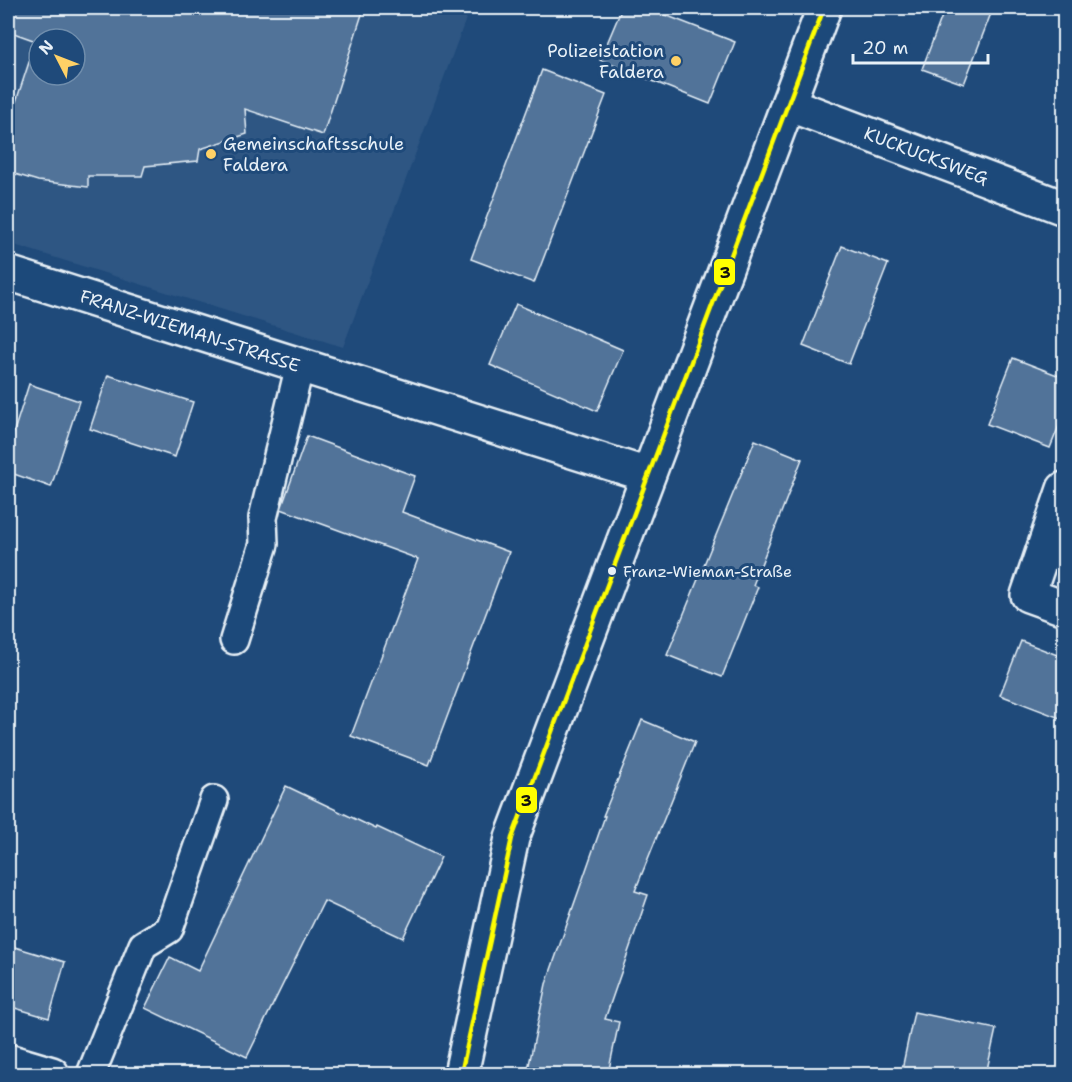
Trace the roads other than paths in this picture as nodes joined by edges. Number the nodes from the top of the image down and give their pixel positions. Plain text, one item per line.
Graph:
1 (824, 8) edge
2 (788, 104) junction
3 (1065, 208) edge
4 (8, 273) edge
5 (300, 365) junction
6 (648, 475) junction
7 (1065, 489) edge
8 (1065, 609) edge
9 (234, 640) dead end
10 (214, 801) dead end
11 (8, 1061) edge
12 (52, 1074) edge
13 (91, 1074) edge
14 (461, 1074) edge

1 - 2 street
2 - 3 street, KUCKUCKSWEG
2 - 6 street
4 - 5 street, FRANZ-WIEMAN-STRASSE
5 - 6 street, FRANZ-WIEMAN-STRASSE
5 - 9 lane
6 - 14 street
7 - 8 street
10 - 13 lane
11 - 12 street

